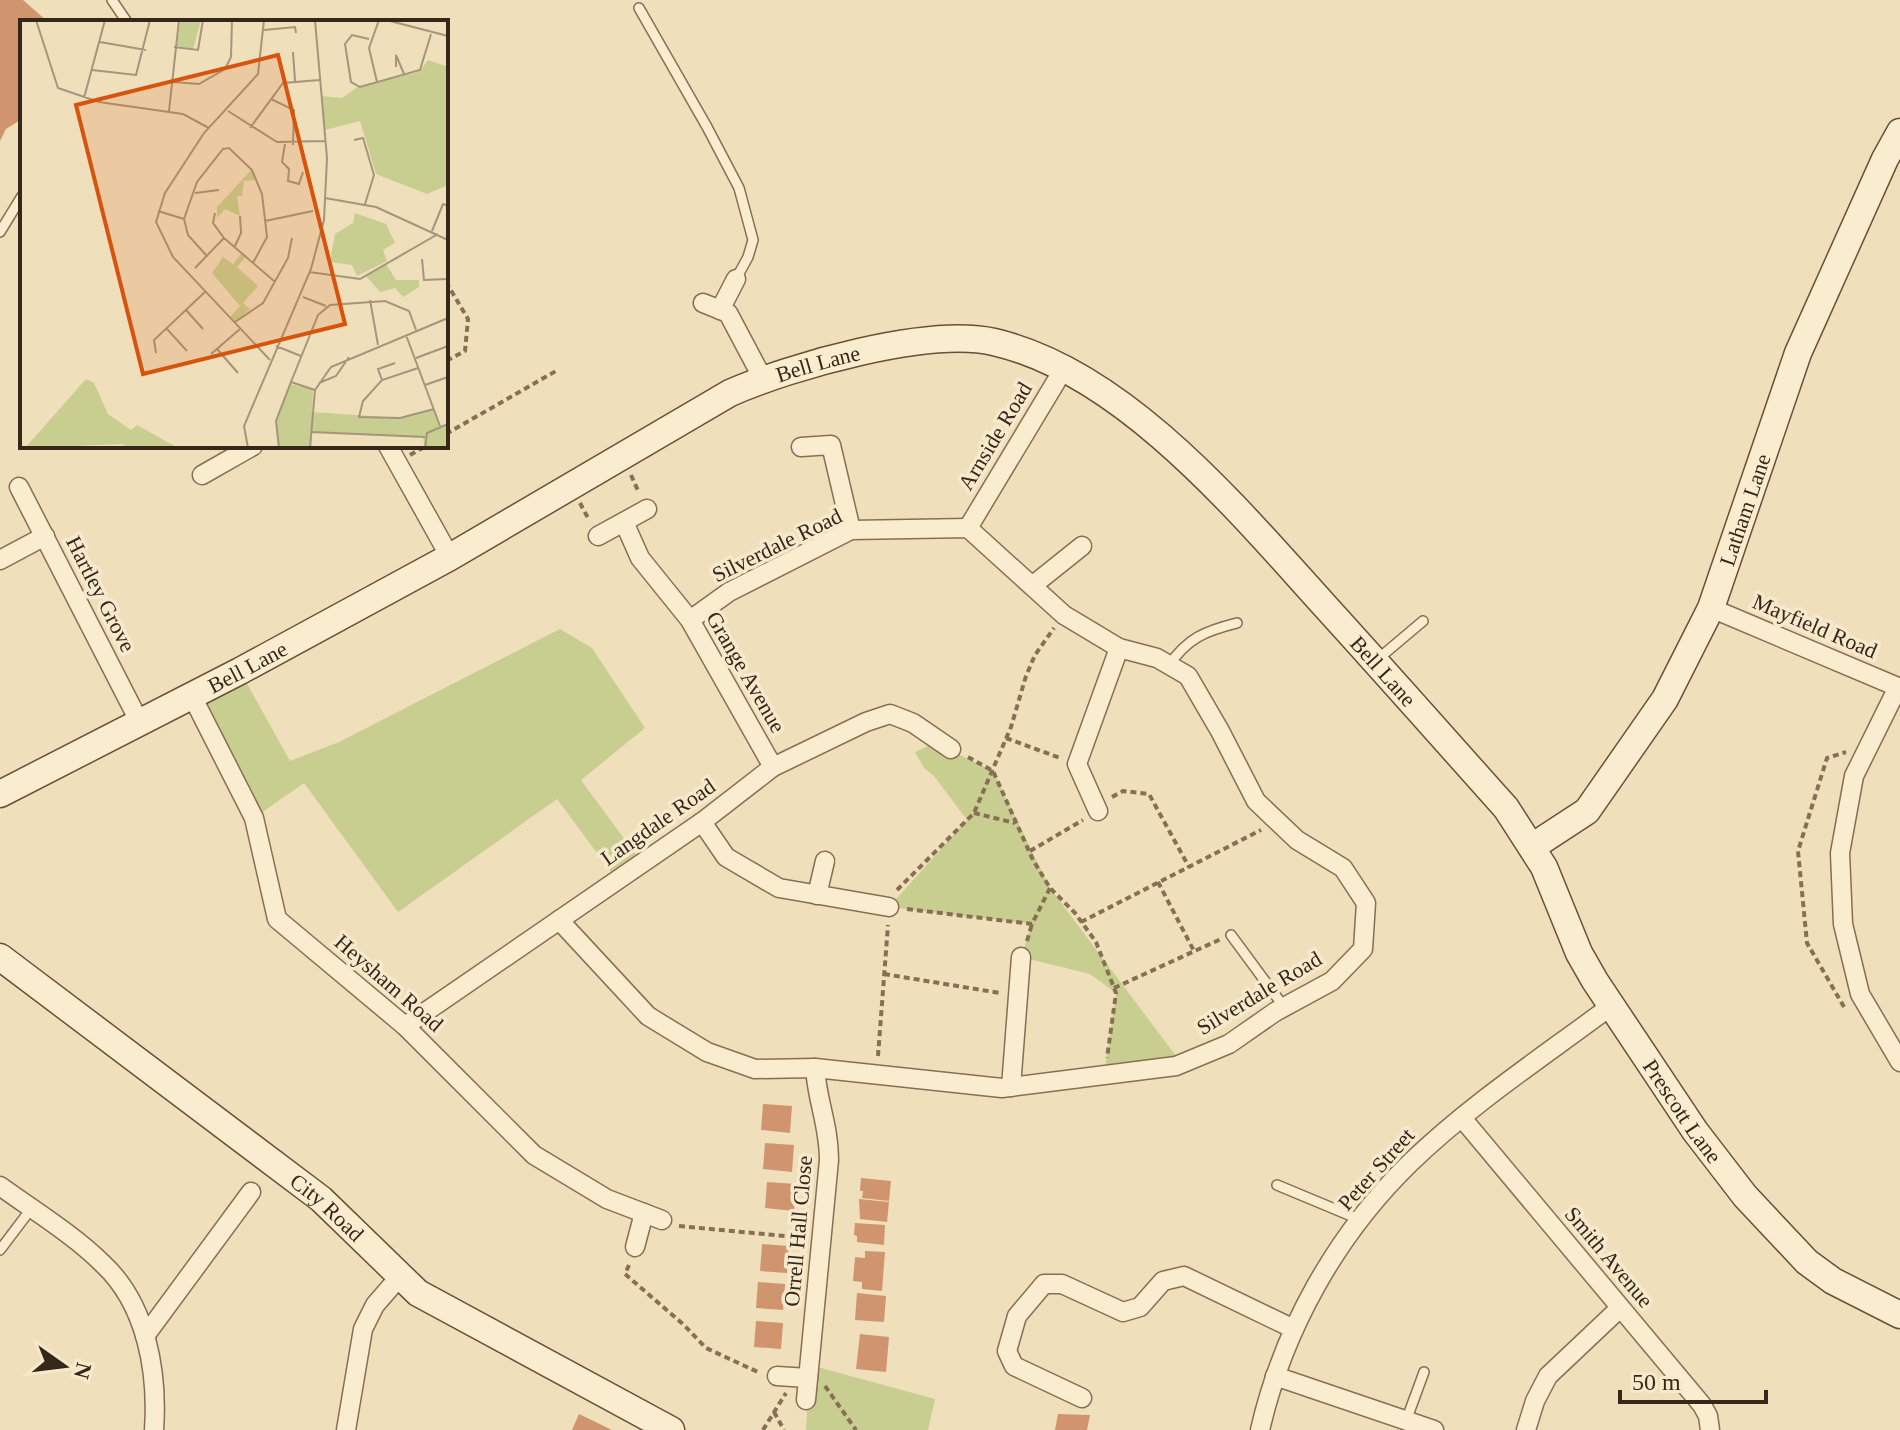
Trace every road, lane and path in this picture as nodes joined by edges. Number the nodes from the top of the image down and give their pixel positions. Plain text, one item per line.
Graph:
1 (112, 0) edge
2 (639, 8) dead end
3 (126, 20) edge
4 (1900, 132) edge
5 (20, 199) edge
6 (0, 232) edge
7 (736, 279) joint
8 (448, 285) edge
9 (448, 360) edge
10 (1063, 370) junction
11 (556, 371) dead end
12 (763, 379) junction
13 (448, 433) edge
14 (801, 447) dead end
15 (249, 448) edge
16 (389, 448) edge
17 (622, 457) junction
18 (202, 475) dead end
19 (19, 487) dead end
20 (571, 487) junction
21 (647, 509) joint
22 (624, 522) junction
23 (968, 528) junction
24 (851, 530) junction
25 (45, 536) junction
26 (598, 536) joint
27 (1082, 546) dead end
28 (450, 557) junction
29 (0, 560) edge
30 (1032, 586) junction
31 (1711, 608) junction
32 (1064, 615) junction
33 (690, 620) junction
34 (1423, 621) dead end
35 (1237, 623) dead end
36 (1119, 648) junction
37 (1375, 662) junction
38 (1169, 665) junction
39 (1899, 688) edge
40 (192, 696) junction
41 (140, 723) junction
42 (1006, 738) junction
43 (951, 749) joint
44 (1077, 764) junction
45 (773, 767) junction
46 (993, 771) junction
47 (0, 794) edge
48 (1097, 808) junction
49 (974, 813) junction
50 (1277, 821) junction
51 (702, 822) junction
52 (1016, 824) junction
53 (1532, 847) junction
54 (1030, 851) junction
55 (825, 861) dead end
56 (1189, 867) junction
57 (1158, 882) junction
58 (1050, 888) junction
59 (817, 895) junction
60 (889, 907) junction
61 (559, 920) junction
62 (1081, 922) junction
63 (1231, 935) joint
64 (1194, 951) junction
65 (0, 957) edge
66 (1021, 957) dead end
67 (884, 974) junction
68 (1114, 988) junction
69 (1018, 996) junction
70 (1611, 1006) junction
71 (1284, 1007) junction
72 (405, 1026) junction
73 (1900, 1062) edge
74 (815, 1068) junction
75 (876, 1074) junction
76 (1104, 1077) junction
77 (1011, 1087) junction
78 (1462, 1118) junction
79 (1277, 1185) dead end
80 (0, 1186) edge
81 (251, 1192) dead end
82 (31, 1209) junction
83 (653, 1217) junction
84 (1361, 1220) junction
85 (821, 1239) junction
86 (635, 1247) joint
87 (0, 1250) edge
88 (401, 1275) junction
89 (1620, 1308) junction
90 (1900, 1315) edge
91 (1294, 1329) junction
92 (145, 1336) junction
93 (1424, 1372) dead end
94 (798, 1374) junction
95 (1275, 1376) junction
96 (1082, 1398) dead end
97 (806, 1400) dead end
98 (774, 1412) junction
99 (1406, 1421) junction
100 (154, 1430) edge
101 (346, 1430) edge
102 (671, 1430) edge
103 (763, 1430) edge
104 (784, 1430) edge
105 (856, 1430) edge
106 (1260, 1430) edge
107 (1434, 1430) edge
108 (1526, 1430) edge
109 (1710, 1430) edge

1 - 3 lane
2 - 7 lane
4 - 31 street, Latham Lane
5 - 6 lane
7 - 12 street
8 - 9 path
10 - 12 street, Bell Lane
10 - 23 street, Arnside Road
10 - 37 street, Bell Lane
11 - 13 path
12 - 17 street, Bell Lane
14 - 24 street
15 - 18 street
16 - 28 street
17 - 20 street, Bell Lane
17 - 21 path
19 - 25 street, Hartley Grove
20 - 26 path
20 - 28 street, Bell Lane
21 - 22 street
22 - 26 street
22 - 33 street, Grange Avenue
23 - 24 street, Silverdale Road
23 - 30 street, Silverdale Road
24 - 33 street, Silverdale Road
25 - 29 street
25 - 41 street, Hartley Grove
27 - 30 street
28 - 40 street, Bell Lane
30 - 32 street, Silverdale Road
31 - 39 street, Mayfield Road
31 - 53 street, Latham Lane
32 - 36 street, Silverdale Road
32 - 42 path
33 - 45 street, Grange Avenue
34 - 37 lane
35 - 38 lane
36 - 38 street, Silverdale Road
36 - 44 street
37 - 53 street, Bell Lane
38 - 50 street, Silverdale Road
39 - 73 street
40 - 41 street, Bell Lane
40 - 72 street, Heysham Road
41 - 47 street, Bell Lane
42 - 44 path
42 - 46 path
43 - 45 street, Langdale Road
43 - 46 path
44 - 48 street
45 - 51 street, Langdale Road
46 - 49 path
46 - 52 path
48 - 54 path
48 - 56 path
49 - 52 path
49 - 60 path
50 - 56 path
50 - 71 street, Silverdale Road
51 - 59 street
51 - 61 street, Langdale Road
52 - 54 path
53 - 70 street, Prescott Lane
54 - 58 path
55 - 59 street
56 - 57 path
57 - 62 path
57 - 64 path
58 - 60 path
58 - 62 path
59 - 60 street
60 - 67 path
61 - 72 street, Langdale Road
61 - 74 street, Silverdale Road
62 - 68 path
63 - 64 path
63 - 71 lane
64 - 68 path
65 - 88 street, City Road
66 - 69 street
67 - 69 path
67 - 75 path
68 - 76 path
69 - 77 street
70 - 78 street, Peter Street
70 - 90 street, Prescott Lane
71 - 76 street, Silverdale Road
72 - 83 street, Heysham Road
74 - 75 street, Silverdale Road
74 - 85 street, Orrell Hall Close
75 - 77 street, Silverdale Road
76 - 77 street, Silverdale Road
78 - 84 street, Peter Street
78 - 89 street, Smith Avenue
79 - 84 lane
80 - 82 street
81 - 92 street
82 - 87 lane
82 - 92 street
83 - 85 path
83 - 86 street
84 - 91 street, Peter Street
85 - 94 street, Orrell Hall Close
86 - 94 path
88 - 101 street
88 - 102 street, City Road
89 - 108 street
89 - 109 street, Smith Avenue
91 - 95 street, Peter Street
91 - 96 street
92 - 100 street
93 - 99 lane
94 - 97 street, Orrell Hall Close
94 - 98 path
94 - 105 path
95 - 99 street
95 - 106 street, Peter Street
98 - 103 path
98 - 104 path
99 - 107 street

